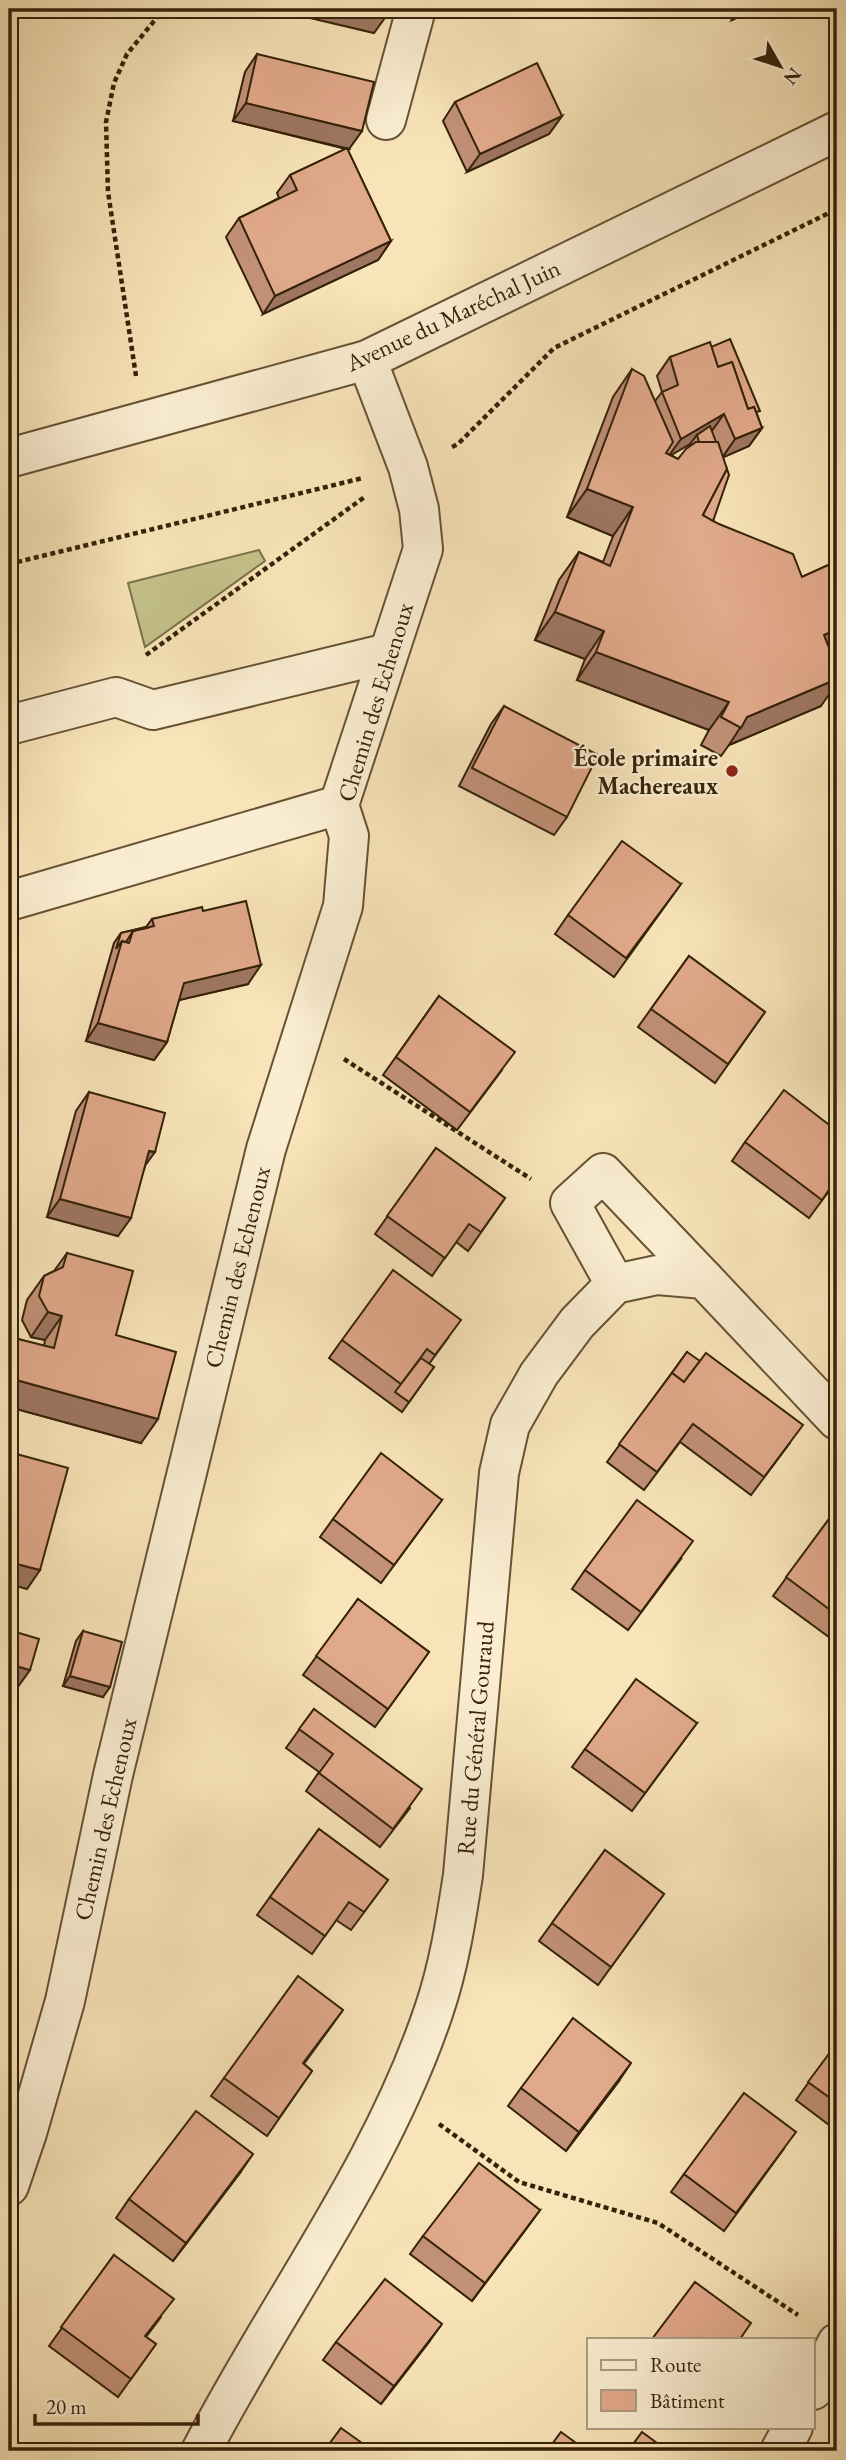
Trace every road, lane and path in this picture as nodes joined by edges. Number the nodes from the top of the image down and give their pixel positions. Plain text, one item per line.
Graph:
1 (164, 9) edge
2 (416, 9) edge
3 (386, 120) dead end
4 (837, 131) edge
5 (837, 209) edge
6 (367, 360) junction
7 (143, 421) junction
8 (9, 458) edge
9 (408, 467) junction
10 (9, 564) edge
11 (388, 653) junction
12 (116, 697) junction
13 (9, 724) edge
14 (339, 805) junction
15 (9, 901) edge
16 (303, 1033) junction
17 (570, 1203) junction
18 (704, 1279) junction
19 (615, 1284) junction
20 (837, 1420) edge
21 (400, 2096) junction
22 (9, 2186) edge
23 (804, 2318) dead end
24 (837, 2343) edge
25 (814, 2388) edge
26 (792, 2428) edge
27 (201, 2451) edge
28 (780, 2451) edge

1 - 7 path
2 - 3 street
4 - 6 street, Avenue du Maréchal Juin
5 - 9 path
6 - 7 street, Avenue du Maréchal Juin
6 - 9 street, Chemin des Echenoux
7 - 8 street, Avenue du Maréchal Juin
9 - 10 path
9 - 11 street, Chemin des Echenoux
9 - 12 path
11 - 12 street
11 - 14 street, Chemin des Echenoux
12 - 13 street
14 - 15 street
14 - 16 street, Chemin des Echenoux
16 - 17 path
16 - 22 street, Chemin des Echenoux
17 - 18 street
17 - 19 street
18 - 19 street
18 - 20 street
19 - 21 street, Rue du Général Gouraud
21 - 23 path
21 - 27 street, Rue du Général Gouraud
24 - 25 street
26 - 28 street

